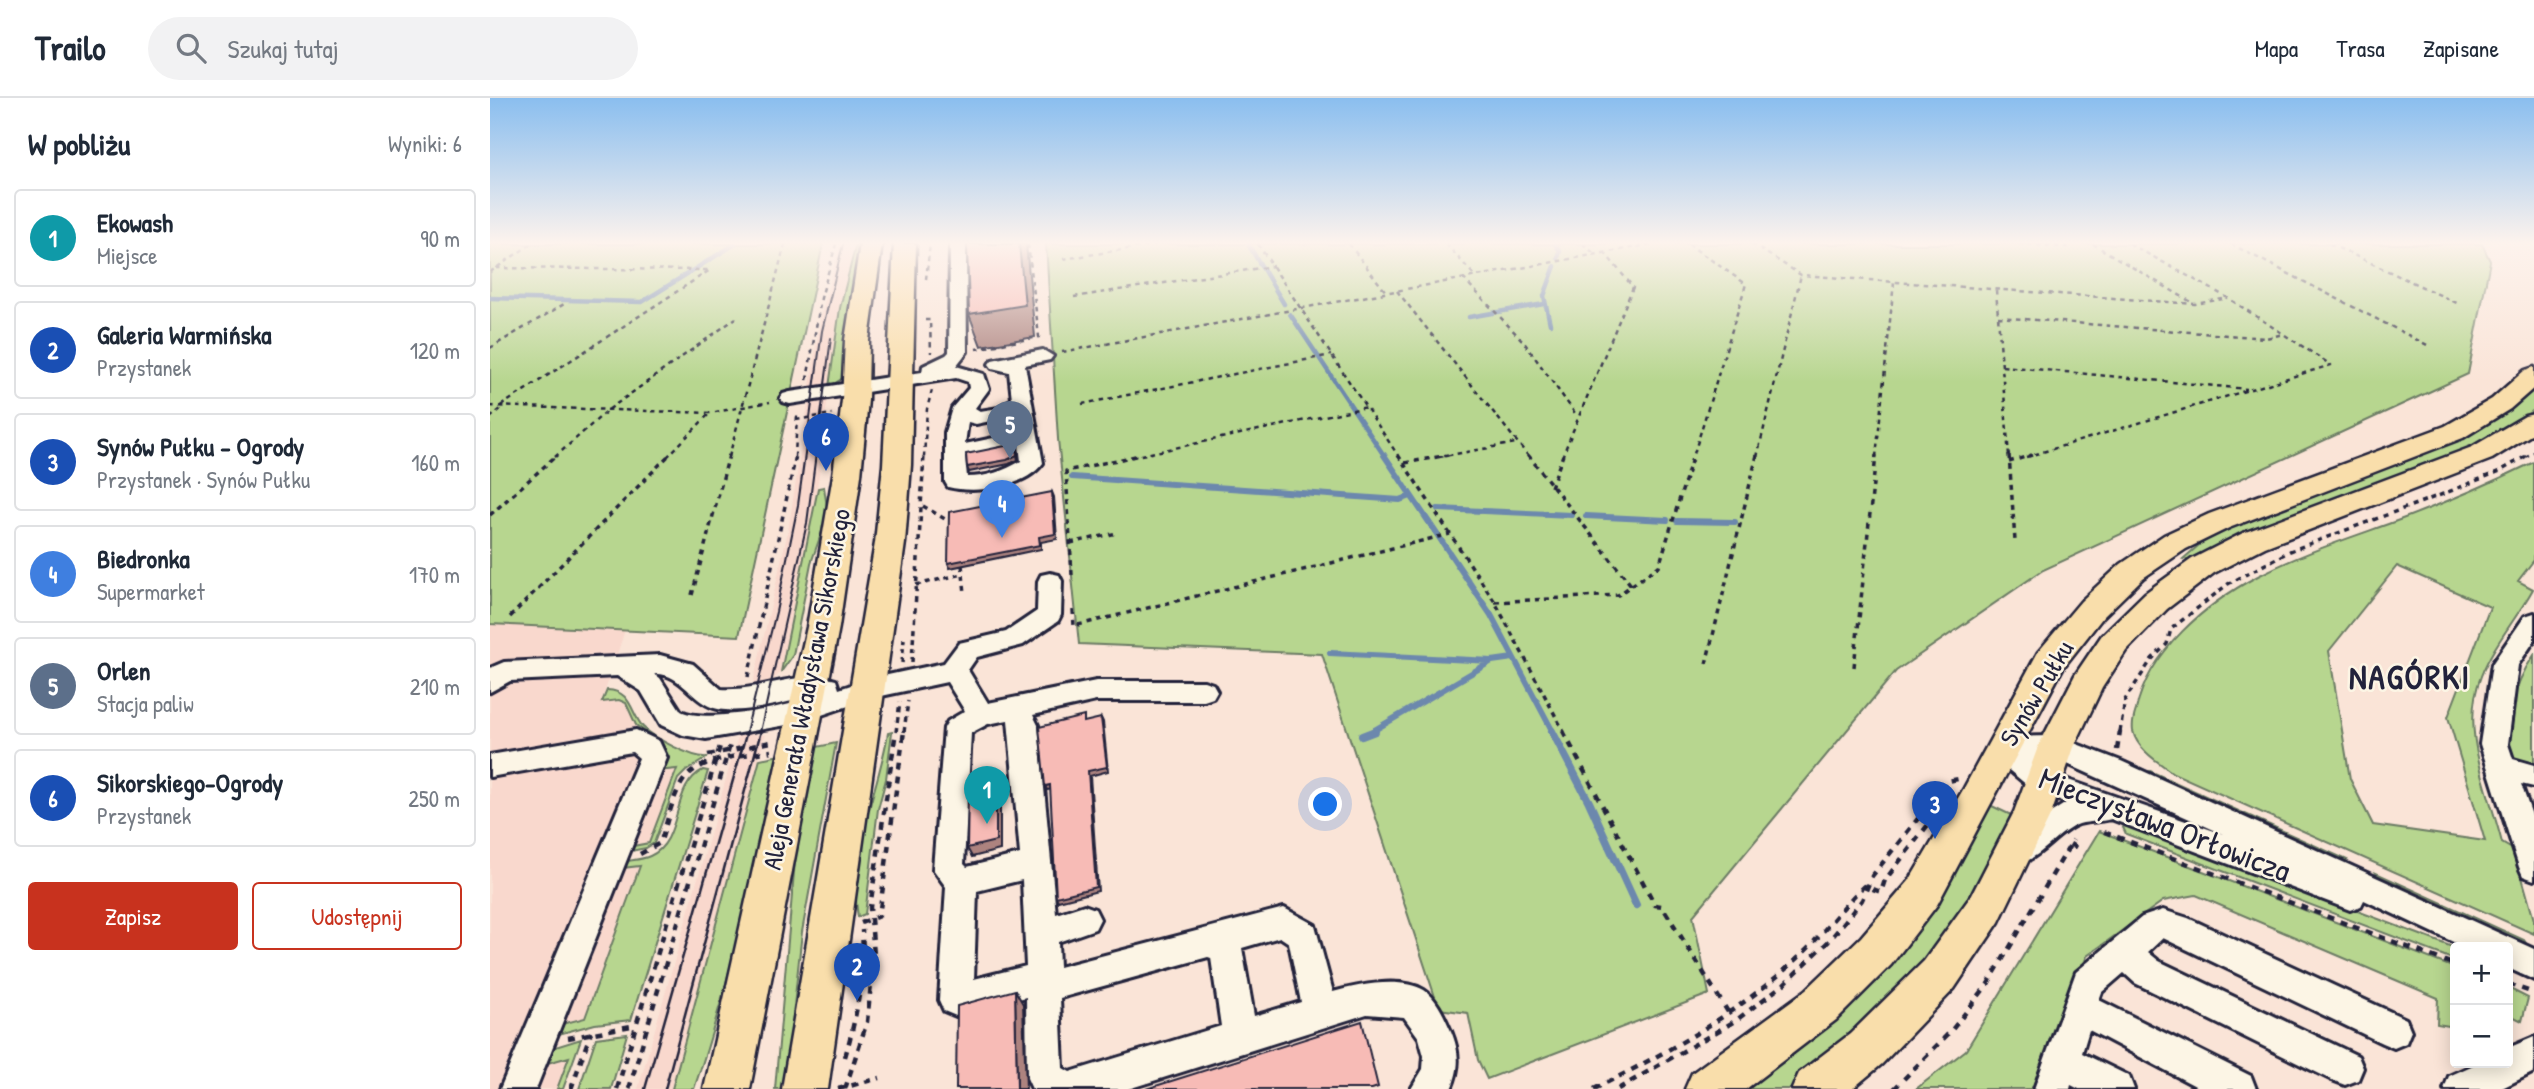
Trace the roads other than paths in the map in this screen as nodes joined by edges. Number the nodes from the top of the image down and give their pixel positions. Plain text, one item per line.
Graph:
1 (863, 290) edge
2 (902, 290) edge
3 (950, 290) edge
4 (1043, 356) road end
5 (1000, 364) junction
6 (937, 371) junction
7 (2534, 375) edge
8 (855, 387) junction
9 (798, 397) road end
10 (1023, 401) junction
11 (969, 413) junction
12 (1005, 414) junction
13 (2534, 422) edge
14 (1028, 437) junction
15 (1006, 442) junction
16 (978, 447) junction
17 (955, 452) junction
18 (1061, 583) road end
19 (2534, 622) edge
20 (619, 664) junction
21 (954, 671) junction
22 (495, 673) edge
23 (894, 688) junction
24 (1204, 691) dead end
25 (1017, 708) junction
26 (799, 712) junction
27 (981, 715) junction
28 (2056, 747) junction
29 (2002, 748) junction
30 (490, 766) edge
31 (2501, 767) junction
32 (2534, 776) edge
33 (2044, 783) junction
34 (2107, 819) junction
35 (2013, 853) junction
36 (1035, 863) junction
37 (2534, 867) edge
38 (962, 882) junction
39 (1084, 919) dead end
40 (1042, 933) junction
41 (2469, 942) edge
42 (2486, 942) edge
43 (1209, 943) junction
44 (2123, 952) junction
45 (2513, 956) edge
46 (2534, 965) edge
47 (1042, 982) junction
48 (2080, 1008) junction
49 (1320, 1013) junction
50 (2393, 1031) dead end
51 (1240, 1037) junction
52 (2534, 1054) edge
53 (2344, 1068) dead end
54 (2057, 1075) edge
55 (518, 1089) edge
56 (727, 1089) edge
57 (805, 1089) edge
58 (1069, 1089) edge
59 (1429, 1089) edge
60 (1708, 1089) edge
61 (1815, 1089) edge
62 (2116, 1089) edge
63 (2238, 1089) edge
64 (2462, 1089) edge

1 - 8 main road, Aleja Generała Władysława Sikorskiego
2 - 6 main road, Aleja Generała Władysława Sikorskiego
3 - 6 street
4 - 5 street
5 - 6 street
5 - 10 street
6 - 8 street
6 - 11 street
6 - 23 main road, Aleja Generała Władysława Sikorskiego
7 - 29 main road, Synów Pułku
8 - 9 street
8 - 26 main road, Aleja Generała Władysława Sikorskiego
10 - 12 street
10 - 14 street
11 - 12 street
11 - 16 street
11 - 17 street
12 - 15 street
13 - 28 main road, Synów Pułku
14 - 15 street
14 - 17 street
15 - 16 street
16 - 17 street
18 - 21 street
19 - 31 street
20 - 22 street
20 - 26 street
20 - 26 street
21 - 23 street
21 - 27 street
23 - 26 street
23 - 57 main road, Aleja Generała Władysława Sikorskiego
24 - 25 street
25 - 27 street
25 - 36 street
26 - 56 main road, Aleja Generała Władysława Sikorskiego
27 - 38 street
28 - 29 street, Mieczysława Orłowicza
28 - 33 main road, Synów Pułku
28 - 42 street, Mieczysława Orłowicza
29 - 33 street, Mieczysława Orłowicza
29 - 60 main road, Synów Pułku
30 - 55 street
31 - 32 street
31 - 37 street
33 - 34 street, Mieczysława Orłowicza
33 - 35 main road, Synów Pułku
34 - 35 street
34 - 41 street, Mieczysława Orłowicza
35 - 61 main road, Synów Pułku
36 - 38 street
36 - 40 street
38 - 47 street
39 - 40 street
40 - 47 street
43 - 47 street
43 - 49 street
43 - 51 street
44 - 48 street
44 - 50 street
44 - 53 street
45 - 46 street
47 - 58 street
48 - 54 street
48 - 63 street
49 - 51 street
49 - 59 street
51 - 58 street
52 - 64 street
54 - 62 street

